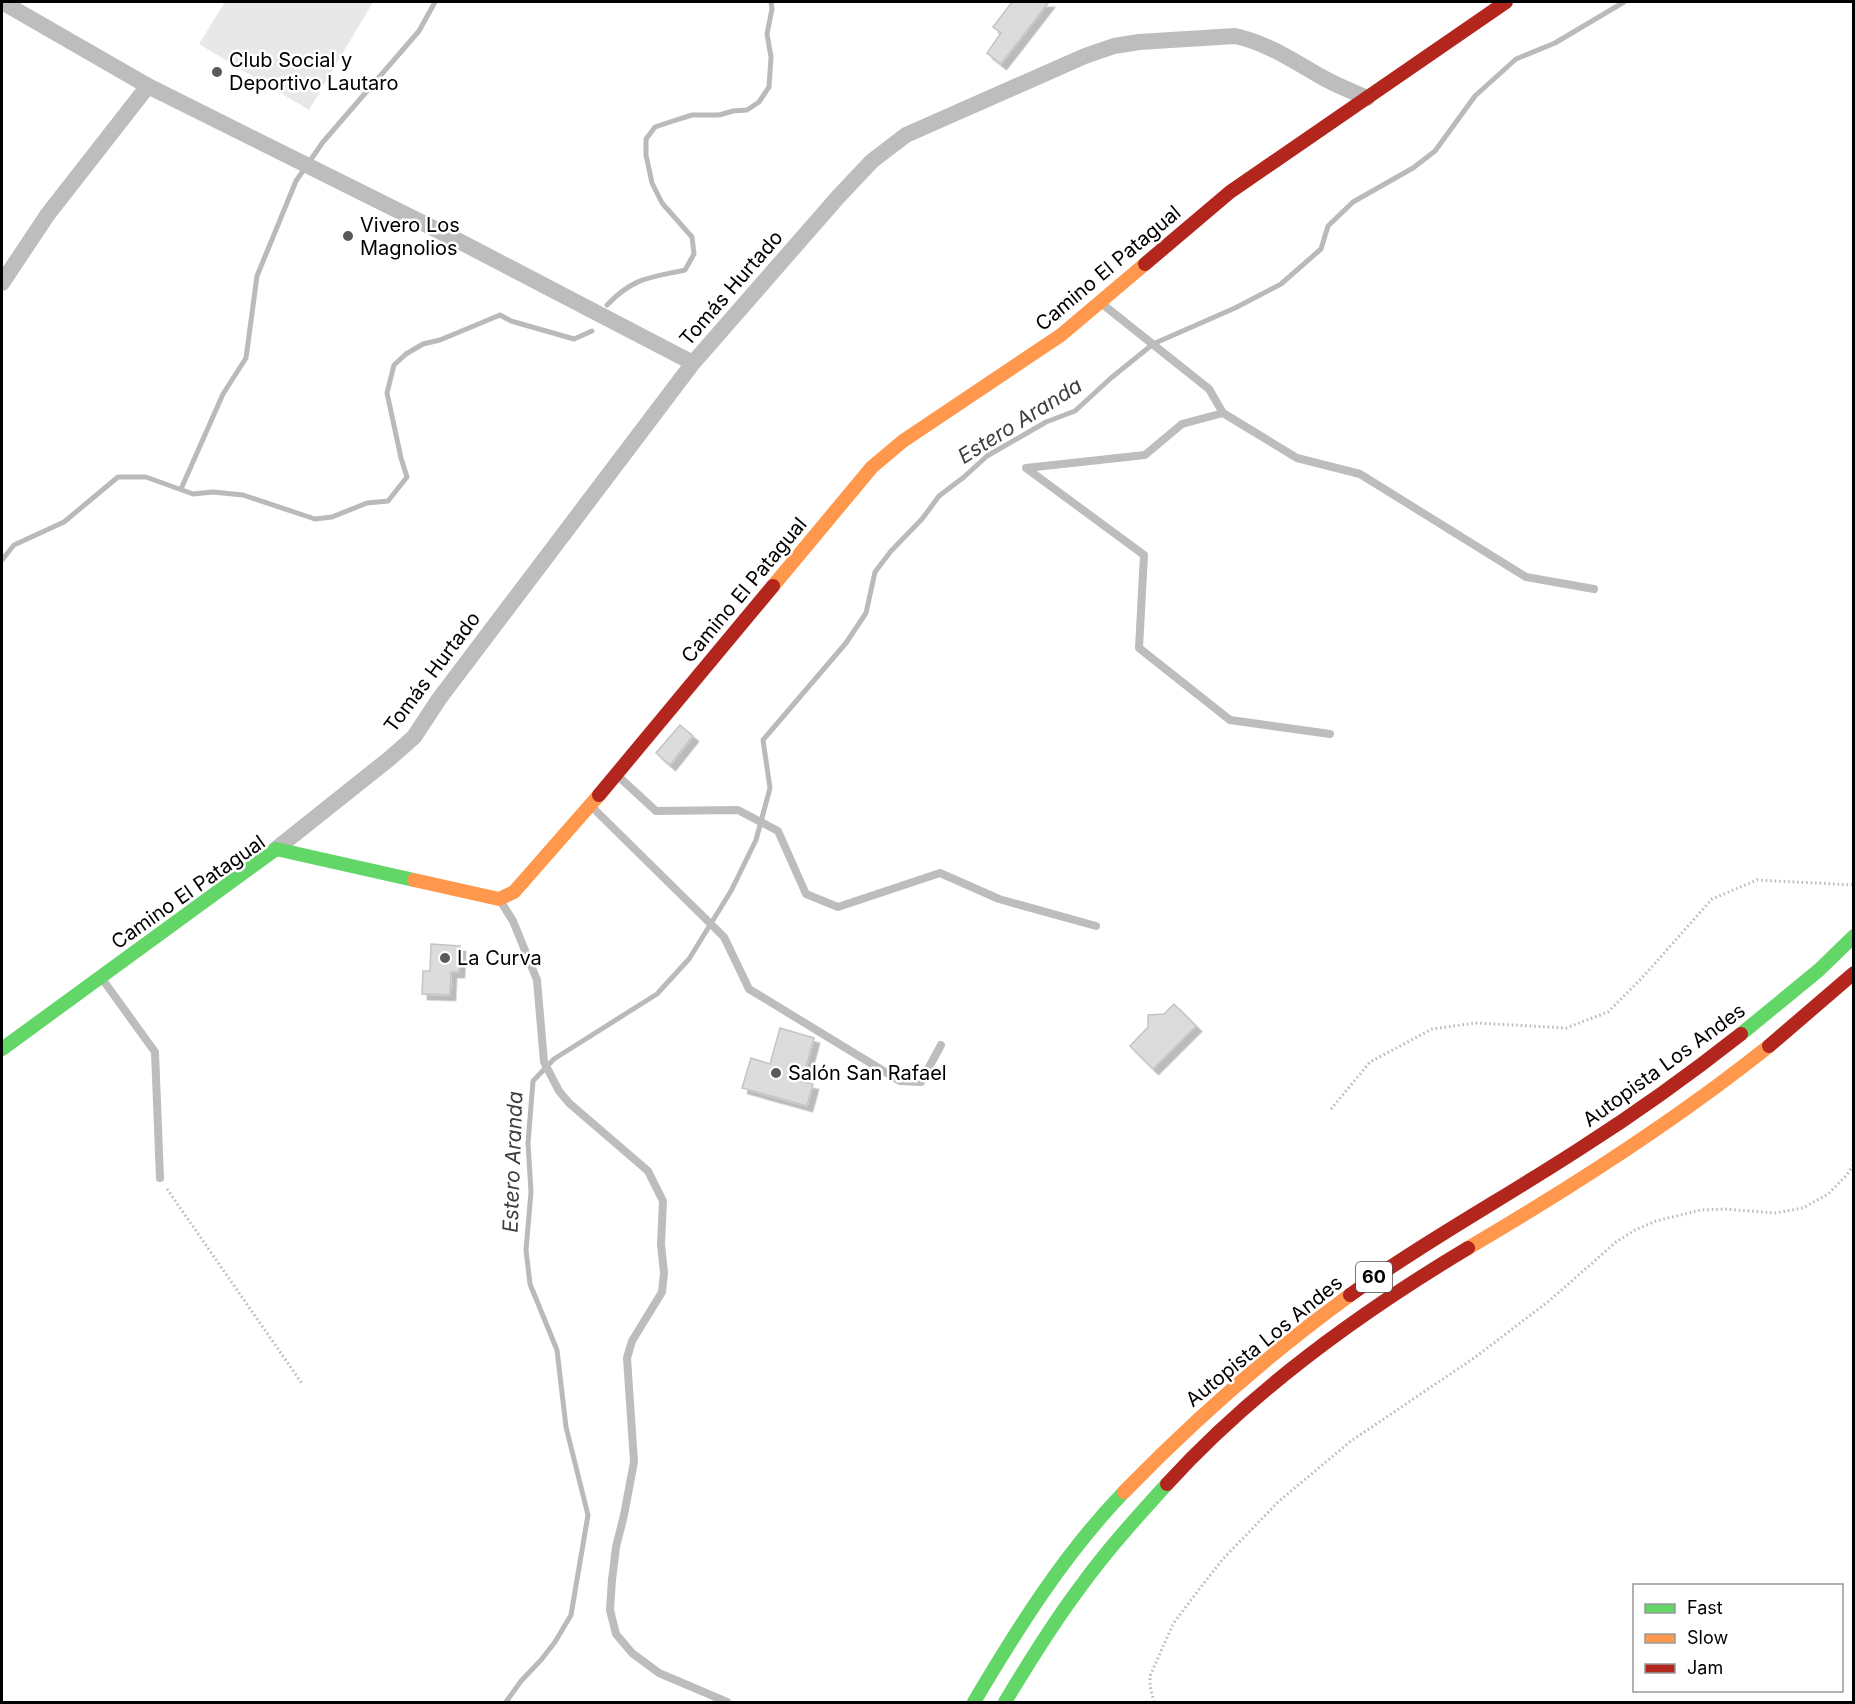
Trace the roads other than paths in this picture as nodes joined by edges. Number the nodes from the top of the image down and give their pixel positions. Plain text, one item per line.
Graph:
1 (2, 2) edge
2 (1506, 2) edge
3 (148, 86) junction
4 (1367, 98) junction
5 (2, 283) edge
6 (1101, 303) junction
7 (693, 363) junction
8 (1223, 413) junction
9 (1594, 589) dead end
10 (1330, 734) dead end
11 (617, 774) junction
12 (589, 804) junction
13 (276, 849) junction
14 (499, 899) junction
15 (1096, 926) dead end
16 (1854, 936) edge
17 (1854, 973) edge
18 (100, 976) junction
19 (941, 1045) dead end
20 (2, 1049) edge
21 (159, 1178) road end
22 (727, 1702) edge
23 (974, 1702) edge
24 (1005, 1702) edge

1 - 3 street
2 - 4 main road, Camino El Patagual
3 - 5 street
3 - 7 street
4 - 6 main road, Camino El Patagual
4 - 7 street, Tomás Hurtado
6 - 8 lane
6 - 11 main road, Camino El Patagual
7 - 13 street, Tomás Hurtado
8 - 9 lane
8 - 10 lane
11 - 12 main road, Camino El Patagual
11 - 15 lane
12 - 14 main road, Camino El Patagual
12 - 19 lane
13 - 14 main road, Camino El Patagual
13 - 18 main road, Camino El Patagual
14 - 22 lane
16 - 23 main road, Autopista Los Andes / 60
17 - 24 main road, Autopista Los Andes / 60
18 - 20 main road, Camino El Patagual
18 - 21 lane

